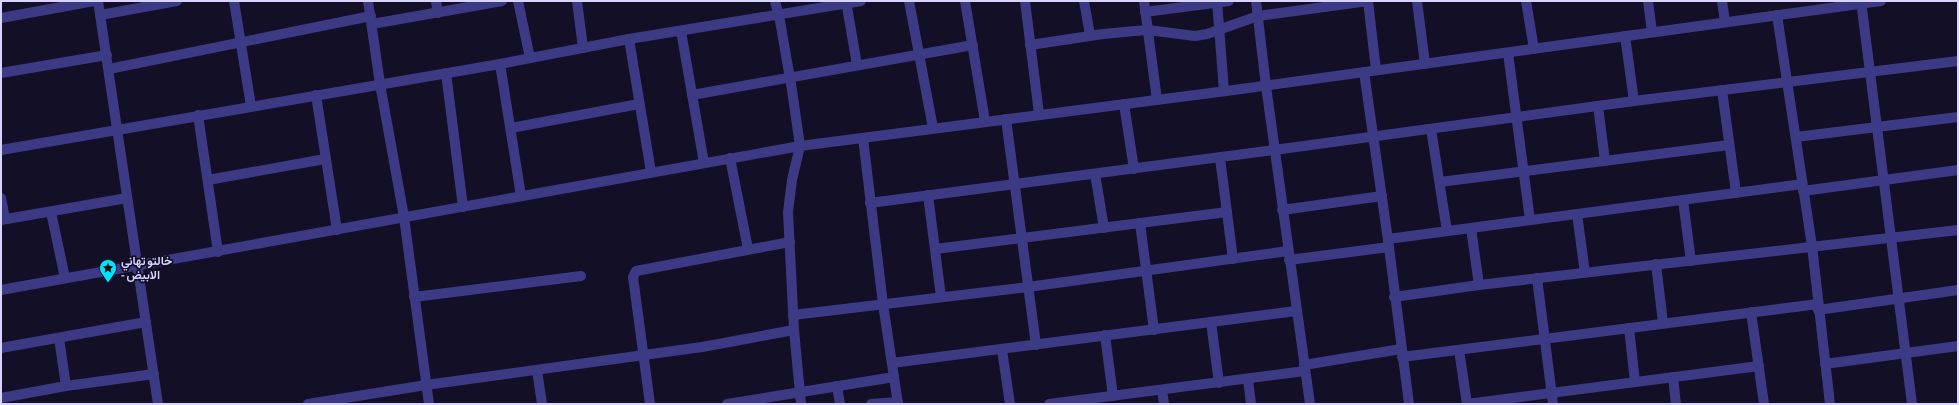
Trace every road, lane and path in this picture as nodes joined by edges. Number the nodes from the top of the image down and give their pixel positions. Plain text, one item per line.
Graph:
1 (94, 1) edge
2 (98, 1) edge
3 (177, 1) edge
4 (234, 1) edge
5 (368, 1) edge
6 (436, 1) edge
7 (502, 1) edge
8 (518, 1) edge
9 (576, 1) edge
10 (775, 1) edge
11 (862, 1) edge
12 (909, 1) edge
13 (965, 1) edge
14 (1025, 1) edge
15 (1084, 1) edge
16 (1144, 1) edge
17 (1229, 1) edge
18 (1256, 1) edge
19 (1368, 1) edge
20 (1417, 1) edge
21 (1526, 1) edge
22 (1648, 1) edge
23 (1722, 1) edge
24 (1881, 1) edge
25 (846, 2) edge
26 (1217, 2) edge
27 (1861, 2) edge
28 (1310, 5) edge
29 (1145, 12) junction
30 (438, 13) junction
31 (778, 14) junction
32 (100, 15) junction
33 (1777, 15) junction
34 (1258, 16) junction
35 (1, 18) edge
36 (371, 20) junction
37 (1725, 22) junction
38 (1148, 30) junction
39 (681, 31) junction
40 (1219, 31) junction
41 (1652, 32) junction
42 (1090, 35) junction
43 (1625, 36) junction
44 (629, 39) junction
45 (241, 42) junction
46 (973, 45) junction
47 (1030, 45) junction
48 (583, 48) junction
49 (1534, 49) junction
50 (1508, 53) junction
51 (107, 55) junction
52 (918, 55) junction
53 (530, 58) junction
54 (1958, 61) edge
55 (500, 64) junction
56 (1424, 64) junction
57 (856, 65) junction
58 (109, 68) junction
59 (1376, 70) junction
60 (1364, 72) junction
61 (1870, 72) junction
62 (1, 73) edge
63 (446, 73) junction
64 (790, 78) junction
65 (1788, 83) junction
66 (380, 84) junction
67 (1266, 86) junction
68 (1722, 90) junction
69 (1224, 91) junction
70 (316, 95) junction
71 (692, 95) junction
72 (1157, 100) junction
73 (1634, 101) junction
74 (639, 104) junction
75 (1124, 104) junction
76 (251, 106) junction
77 (1598, 106) junction
78 (1039, 114) junction
79 (198, 115) junction
80 (1517, 117) junction
81 (1958, 117) edge
82 (1006, 119) junction
83 (985, 121) junction
84 (511, 128) junction
85 (933, 128) junction
86 (1431, 128) junction
87 (1877, 128) junction
88 (118, 129) junction
89 (1374, 136) junction
90 (1796, 137) junction
91 (863, 138) junction
92 (1729, 145) junction
93 (800, 146) junction
94 (1, 150) edge
95 (1274, 150) junction
96 (730, 158) junction
97 (1220, 158) junction
98 (326, 159) junction
99 (1605, 161) junction
100 (704, 163) junction
101 (1134, 169) junction
102 (1958, 170) edge
103 (1524, 171) junction
104 (651, 172) junction
105 (1095, 174) junction
106 (208, 180) junction
107 (1883, 181) junction
108 (1440, 182) junction
109 (1014, 185) junction
110 (1803, 188) junction
111 (1736, 193) junction
112 (928, 195) junction
113 (521, 196) junction
114 (1382, 196) junction
115 (1, 198) edge
116 (128, 198) junction
117 (1683, 200) junction
118 (870, 203) junction
119 (463, 207) junction
120 (1282, 210) junction
121 (51, 212) junction
122 (1227, 212) junction
123 (1577, 214) junction
124 (404, 217) junction
125 (3, 220) edge
126 (1530, 220) junction
127 (1140, 223) junction
128 (1104, 228) junction
129 (1471, 228) junction
130 (338, 230) junction
131 (1958, 230) edge
132 (1447, 231) junction
133 (1021, 238) junction
134 (1892, 238) junction
135 (790, 242) junction
136 (1388, 243) junction
137 (1812, 246) junction
138 (748, 249) junction
139 (935, 249) junction
140 (218, 252) junction
141 (1289, 255) junction
142 (1232, 259) junction
143 (1691, 260) junction
144 (1656, 264) junction
145 (138, 266) junction
146 (1147, 271) junction
147 (1585, 273) junction
148 (581, 276) dead end
149 (65, 278) junction
150 (1537, 278) junction
151 (1479, 285) junction
152 (1028, 286) junction
153 (1, 290) edge
154 (1958, 290) edge
155 (414, 297) junction
156 (941, 297) junction
157 (1394, 297) junction
158 (1898, 300) junction
159 (883, 304) junction
160 (1818, 307) junction
161 (1296, 311) junction
162 (1751, 312) junction
163 (793, 315) junction
164 (146, 322) junction
165 (1211, 322) junction
166 (1663, 323) junction
167 (1630, 328) junction
168 (794, 330) junction
169 (1154, 330) junction
170 (1105, 336) junction
171 (59, 338) junction
172 (1545, 338) junction
173 (1036, 345) junction
174 (1958, 346) edge
175 (1, 348) edge
176 (1002, 350) junction
177 (1459, 350) junction
178 (1402, 353) junction
179 (1905, 353) junction
180 (644, 355) junction
181 (892, 363) junction
182 (1825, 364) junction
183 (1759, 366) junction
184 (1304, 368) junction
185 (537, 370) junction
186 (154, 374) junction
187 (894, 377) junction
188 (1673, 377) junction
189 (1248, 379) junction
190 (1636, 382) junction
191 (1219, 383) junction
192 (426, 385) junction
193 (66, 386) junction
194 (837, 386) junction
195 (1162, 390) junction
196 (800, 392) junction
197 (1552, 392) junction
198 (1113, 396) junction
199 (1, 398) edge
200 (898, 403) edge
201 (158, 404) edge
202 (308, 404) edge
203 (429, 404) edge
204 (542, 404) edge
205 (650, 404) edge
206 (726, 404) edge
207 (801, 404) edge
208 (840, 404) edge
209 (871, 404) edge
210 (1010, 404) edge
211 (1049, 404) edge
212 (1164, 404) edge
213 (1251, 404) edge
214 (1310, 404) edge
215 (1409, 404) edge
216 (1467, 404) edge
217 (1553, 404) edge
218 (1676, 404) edge
219 (1764, 404) edge
220 (1830, 404) edge
221 (1912, 404) edge

1 - 35 street
2 - 32 street
3 - 32 street
4 - 45 street
5 - 36 street
6 - 30 street
7 - 30 street
8 - 53 street
9 - 48 street
10 - 31 street
11 - 25 street
12 - 52 street
13 - 46 street
14 - 47 street
15 - 42 street
16 - 29 street
17 - 26 street
18 - 34 street
19 - 28 street
19 - 59 street
20 - 56 street
21 - 49 street
22 - 41 street
23 - 37 street
24 - 27 street
25 - 31 street
25 - 57 street
26 - 29 street
26 - 40 street
27 - 33 street
27 - 61 street
28 - 34 street
29 - 38 street
30 - 36 street
31 - 39 street
31 - 64 street
32 - 51 street
33 - 37 street
33 - 65 street
34 - 40 street
34 - 67 street
36 - 45 street
36 - 66 street
37 - 41 street
38 - 40 street
38 - 42 street
38 - 72 street
39 - 44 street
39 - 71 street
40 - 69 street
41 - 43 street
42 - 47 street
43 - 49 street
43 - 73 street
44 - 48 street
44 - 74 street
45 - 58 street
45 - 76 street
46 - 52 street
46 - 83 street
47 - 78 street
48 - 53 street
49 - 50 street
50 - 56 street
50 - 80 street
51 - 58 street
51 - 62 street
52 - 57 street
52 - 85 street
53 - 55 street
54 - 61 street
55 - 63 street
55 - 84 street
56 - 59 street
57 - 64 street
58 - 88 street
59 - 60 street
60 - 67 street
60 - 89 street
61 - 65 street
61 - 87 street
63 - 66 street
63 - 119 street
64 - 71 street
64 - 93 street
65 - 68 street
65 - 90 street
66 - 70 street
66 - 124 street
67 - 69 street
67 - 95 street
68 - 73 street
68 - 92 street
69 - 72 street
70 - 76 street
70 - 98 street
71 - 100 street
72 - 75 street
73 - 77 street
74 - 84 street
74 - 104 street
75 - 78 street
75 - 101 street
76 - 79 street
77 - 80 street
77 - 99 street
78 - 82 street
79 - 88 street
79 - 106 street
80 - 86 street
80 - 103 street
81 - 87 street
82 - 83 street
82 - 109 street
83 - 85 street
84 - 113 street
85 - 91 street
86 - 89 street
86 - 108 street
87 - 90 street
87 - 107 street
88 - 94 street
88 - 116 street
89 - 95 street
89 - 114 street
90 - 110 street
91 - 93 street
91 - 118 street
92 - 99 street
92 - 111 street
93 - 96 street
93 - 135 street
95 - 97 street
95 - 120 street
96 - 100 street
96 - 138 street
97 - 101 street
97 - 122 street
98 - 106 street
98 - 130 street
99 - 103 street
100 - 104 street
101 - 105 street
102 - 107 street
103 - 108 street
103 - 126 street
104 - 113 street
105 - 109 street
105 - 128 street
106 - 140 street
107 - 110 street
107 - 134 street
108 - 132 street
109 - 112 street
109 - 133 street
110 - 111 street
110 - 137 street
111 - 117 street
112 - 118 street
112 - 139 street
113 - 119 street
114 - 120 street
114 - 136 street
115 - 125 street
116 - 121 street
116 - 145 street
117 - 123 street
117 - 143 street
118 - 159 street
119 - 124 street
120 - 141 street
121 - 125 street
121 - 149 street
122 - 127 street
122 - 142 street
123 - 126 street
123 - 147 street
124 - 130 street
124 - 155 street
126 - 129 street
127 - 128 street
127 - 146 street
128 - 133 street
129 - 132 street
129 - 151 street
130 - 140 street
131 - 134 street
132 - 136 street
133 - 139 street
133 - 152 street
134 - 137 street
134 - 158 street
135 - 138 street
135 - 163 street
136 - 141 street
136 - 157 street
137 - 143 street
137 - 160 street
138 - 180 street
139 - 156 street
140 - 145 street
141 - 142 street
141 - 161 street
142 - 146 street
143 - 144 street
144 - 147 street
144 - 166 street
145 - 149 street
145 - 164 street
146 - 152 street
146 - 169 street
147 - 150 street
148 - 155 street
149 - 153 street
150 - 151 street
150 - 172 street
151 - 157 street
152 - 156 street
152 - 173 street
154 - 158 street
155 - 192 street
156 - 159 street
157 - 178 street
158 - 160 street
158 - 179 street
159 - 163 street
159 - 181 street
160 - 162 street
160 - 182 street
161 - 165 street
161 - 184 street
162 - 166 street
162 - 183 street
163 - 168 street
164 - 171 street
164 - 186 street
165 - 169 street
165 - 191 street
166 - 167 street
167 - 172 street
167 - 190 street
168 - 180 street
168 - 196 street
169 - 170 street
170 - 173 street
170 - 198 street
171 - 175 street
171 - 193 street
172 - 177 street
172 - 197 street
173 - 176 street
174 - 179 street
176 - 181 street
176 - 210 street
177 - 178 street
177 - 216 street
178 - 184 street
178 - 215 street
179 - 182 street
179 - 221 street
180 - 185 street
180 - 205 street
181 - 187 street
182 - 220 street
183 - 188 street
183 - 219 street
184 - 189 street
184 - 214 street
185 - 192 street
185 - 204 street
186 - 193 street
186 - 201 street
187 - 194 street
187 - 200 street
188 - 190 street
188 - 218 street
189 - 191 street
189 - 213 street
190 - 197 street
191 - 195 street
192 - 202 street
192 - 203 street
193 - 199 street
194 - 196 street
194 - 208 street
195 - 198 street
195 - 212 street
196 - 206 street
196 - 207 street
197 - 216 street
197 - 217 street
198 - 211 street
200 - 209 street

